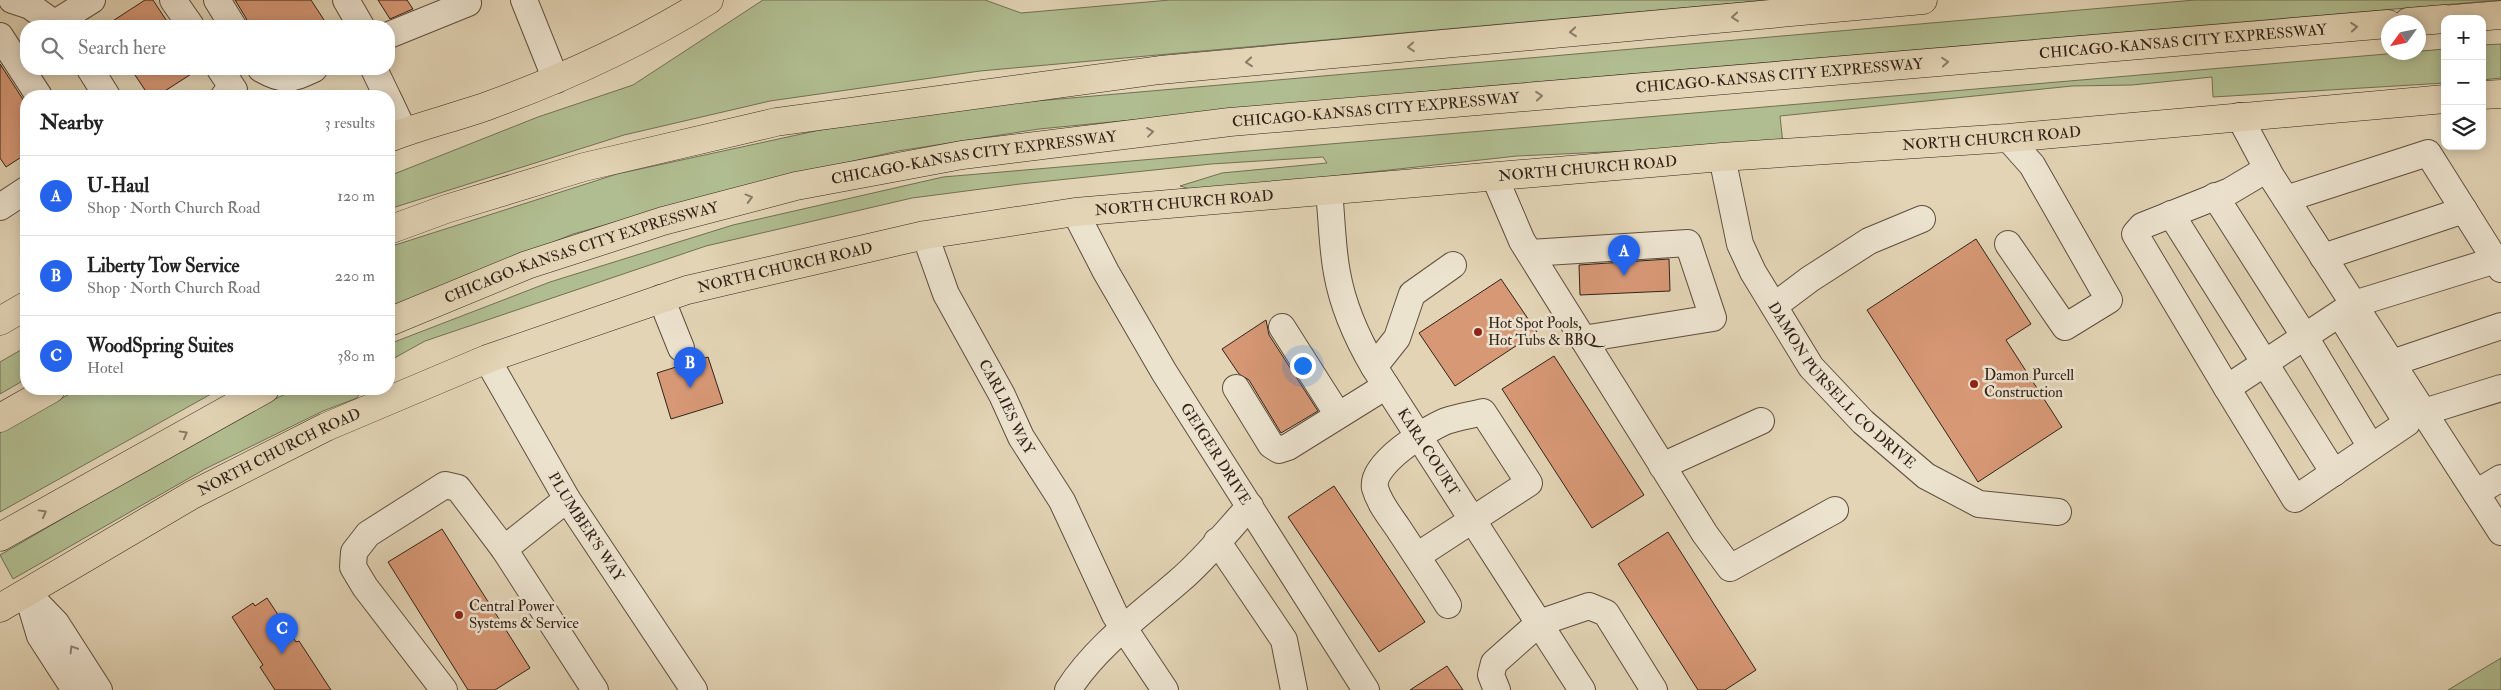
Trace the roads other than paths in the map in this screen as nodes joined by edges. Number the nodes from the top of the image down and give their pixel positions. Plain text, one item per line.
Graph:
1 (12, 0) edge
2 (92, 0) edge
3 (172, 0) edge
4 (217, 0) edge
5 (346, 0) edge
6 (466, 0) edge
7 (524, 0) edge
8 (709, 0) edge
9 (1923, 0) edge
10 (2501, 15) edge
11 (2486, 16) edge
12 (2441, 19) edge
13 (50, 20) edge
14 (64, 20) edge
15 (186, 20) edge
16 (229, 20) edge
17 (358, 20) edge
18 (2426, 21) edge
19 (2381, 25) edge
20 (395, 33) edge
21 (0, 36) edge
22 (20, 67) edge
23 (25, 75) edge
24 (94, 75) edge
25 (224, 75) edge
26 (271, 75) edge
27 (300, 75) edge
28 (377, 75) edge
29 (556, 80) junction
30 (35, 90) edge
31 (103, 90) edge
32 (234, 90) edge
33 (384, 90) edge
34 (2501, 94) edge
35 (2486, 95) edge
36 (2441, 98) edge
37 (2239, 116) junction
38 (396, 135) edge
39 (2008, 138) junction
40 (1722, 158) junction
41 (2267, 170) junction
42 (1495, 178) junction
43 (1329, 192) junction
44 (20, 194) edge
45 (2215, 196) junction
46 (2286, 199) junction
47 (0, 207) edge
48 (2464, 210) junction
49 (1075, 212) junction
50 (2171, 214) junction
51 (1922, 219) dead end
52 (395, 228) edge
53 (925, 235) junction
54 (2008, 244) dead end
55 (1530, 253) junction
56 (2323, 257) junction
57 (2498, 264) edge
58 (1453, 265) dead end
59 (661, 298) junction
60 (1774, 306) junction
61 (20, 309) edge
62 (2346, 309) junction
63 (395, 320) edge
64 (0, 321) edge
65 (2501, 326) edge
66 (1282, 327) dead end
67 (2305, 337) junction
68 (1584, 340) junction
69 (681, 348) dead end
70 (487, 359) junction
71 (2265, 363) junction
72 (2392, 363) junction
73 (1380, 376) junction
74 (1236, 388) dead end
75 (2227, 388) junction
76 (2501, 388) edge
77 (40, 395) edge
78 (254, 395) edge
79 (2424, 412) junction
80 (1338, 416) junction
81 (0, 418) edge
82 (1761, 421) dead end
83 (1418, 435) junction
84 (2371, 447) junction
85 (1662, 466) junction
86 (2334, 473) junction
87 (2501, 478) edge
88 (2476, 493) junction
89 (567, 499) junction
90 (1250, 506) junction
91 (1835, 510) dead end
92 (2058, 512) dead end
93 (1472, 520) junction
94 (2501, 532) edge
95 (0, 537) edge
96 (1217, 541) junction
97 (504, 549) junction
98 (1416, 556) junction
99 (27, 593) junction
100 (1448, 605) dead end
101 (0, 608) edge
102 (1539, 624) junction
103 (1123, 628) junction
104 (75, 690) edge
105 (99, 690) edge
106 (444, 690) edge
107 (595, 690) edge
108 (694, 690) edge
109 (1068, 690) edge
110 (1165, 690) edge
111 (1294, 690) edge
112 (1366, 690) edge
113 (1497, 690) edge
114 (1582, 690) edge
115 (1654, 690) edge

1 - 13 street
2 - 14 street
3 - 15 street
4 - 16 street
5 - 17 street
6 - 20 street
7 - 29 street
8 - 29 main road
9 -> 52 main road
10 - 11 main road
12 - 18 main road
63 -> 19 main road, CHICAGO-KANSAS CITY EXPRESSWAY
21 - 22 street
23 - 30 street
24 - 31 street
25 - 32 street
26 - 27 street
28 - 33 street
29 - 38 main road
34 - 35 main road
36 - 37 main road, NORTH CHURCH ROAD
37 - 39 main road, NORTH CHURCH ROAD
37 - 41 street
39 - 40 main road, NORTH CHURCH ROAD
39 - 54 street
40 - 42 main road, NORTH CHURCH ROAD
40 - 60 street, DAMON PURSELL CO DRIVE
41 - 45 street
41 - 46 street
42 - 43 main road, NORTH CHURCH ROAD
42 - 55 street
43 - 49 main road, NORTH CHURCH ROAD
43 - 73 street, KARA COURT
44 - 47 street
45 - 50 street
45 - 67 street
46 - 48 street
46 - 56 street
48 - 56 street
48 - 57 street
49 - 53 main road, NORTH CHURCH ROAD
49 - 90 street, GEIGER DRIVE
50 - 71 street
50 - 75 street
51 - 60 street
53 - 59 main road, NORTH CHURCH ROAD
53 - 103 street, CARLIES WAY
55 - 68 street
55 - 68 street
56 - 62 street
57 - 62 street
58 - 73 street
59 - 69 street
59 - 70 main road, NORTH CHURCH ROAD
60 - 92 street, DAMON PURSELL CO DRIVE
61 - 64 main road
62 - 67 street
62 - 72 street
62 - 84 street
65 - 72 street
66 - 80 street
67 - 71 street
67 - 84 street
68 - 85 street
70 - 89 street, PLUMBER'S WAY
70 - 99 main road, NORTH CHURCH ROAD
71 - 75 street
71 - 86 street
72 - 79 street
73 - 80 street
73 - 83 street, KARA COURT
74 - 80 street
75 - 86 street
76 - 79 street
77 - 81 main road
95 -> 78 main road
79 - 88 street
82 - 85 street
83 - 93 street, KARA COURT
83 - 93 street
83 - 98 street
84 - 86 street
85 - 91 street
87 - 88 street
88 - 94 street
89 - 97 street
89 - 108 street, PLUMBER'S WAY
90 - 96 street
90 - 112 street, GEIGER DRIVE
93 - 98 street
93 - 102 street, KARA COURT
96 - 103 street
96 - 111 street
97 - 106 street
97 - 107 street
98 - 100 street
99 - 101 main road, NORTH CHURCH ROAD
99 - 104 street
105 -> 99 street
102 - 113 street
102 - 114 street, KARA COURT
102 - 115 street
103 - 109 street
103 - 110 street, CARLIES WAY

